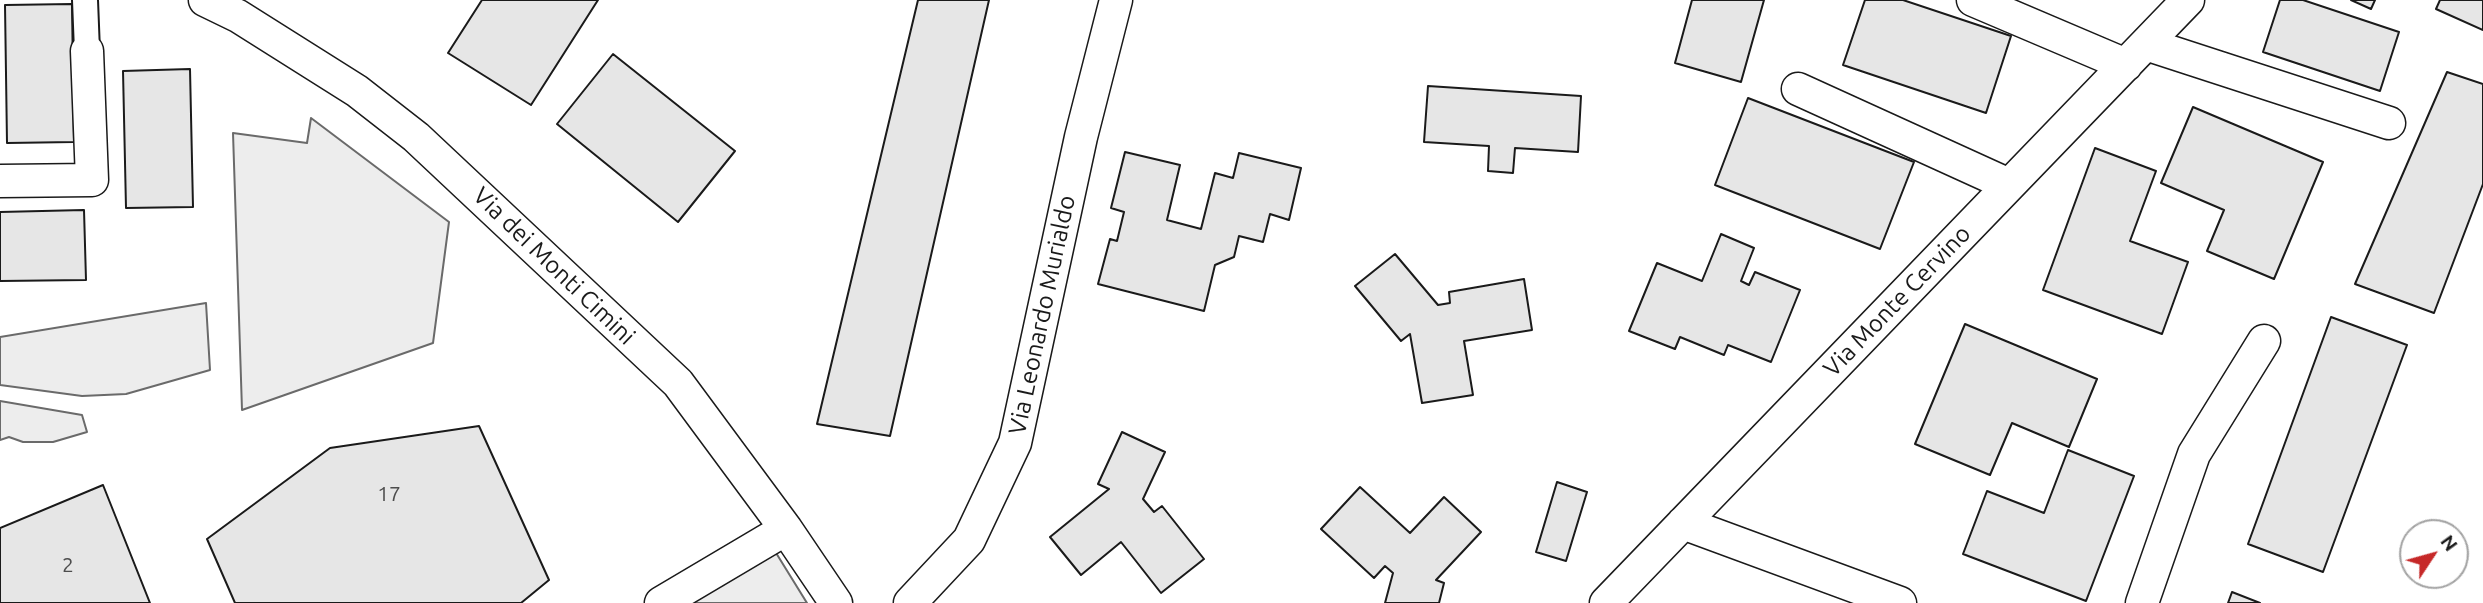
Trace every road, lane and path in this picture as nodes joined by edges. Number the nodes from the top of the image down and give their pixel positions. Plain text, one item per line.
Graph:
1 (85, 0) edge
2 (205, 0) edge
3 (1116, 0) edge
4 (1973, 0) edge
5 (2188, 0) edge
6 (87, 51) joint
7 (2136, 54) junction
8 (1798, 89) dead end
9 (2389, 123) dead end
10 (0, 181) edge
11 (2009, 184) junction
12 (2264, 341) dead end
13 (1683, 523) junction
14 (786, 529) junction
15 (661, 603) edge
16 (836, 603) edge
17 (910, 603) edge
18 (1606, 603) edge
19 (1900, 603) edge
20 (2142, 603) edge

1 - 6 street
2 - 14 street, Via dei Monti Cimini
3 - 17 street, Via Leonardo Murialdo
4 - 7 street
5 - 7 street, Via Monte Cervino
6 - 10 street
7 - 9 street
7 - 11 street, Via Monte Cervino
8 - 11 street
11 - 13 street, Via Monte Cervino
12 - 20 street
13 - 18 street, Via Monte Cervino
13 - 19 street
14 - 15 street
14 - 16 street, Via dei Monti Cimini

